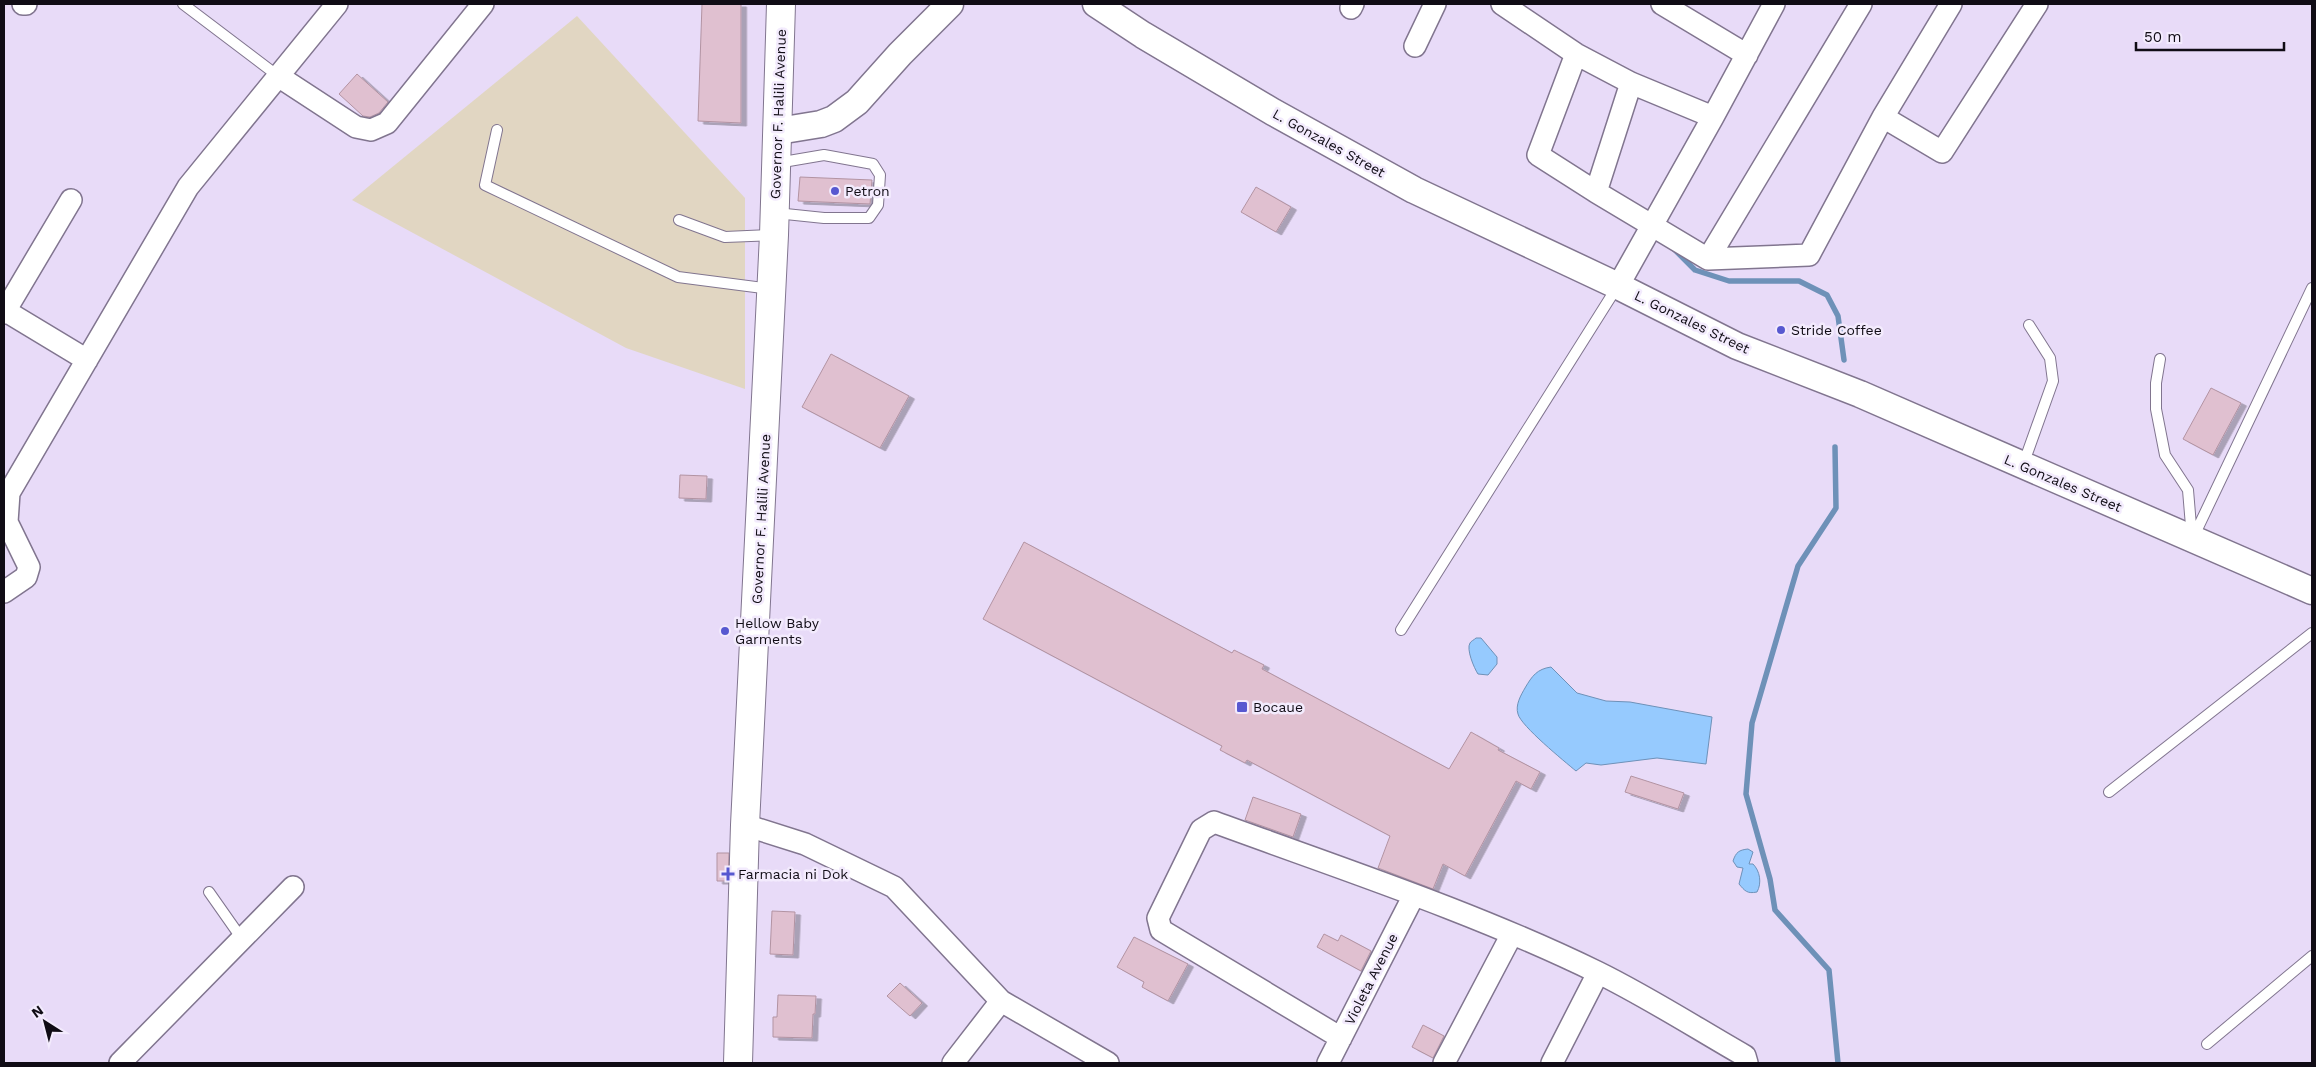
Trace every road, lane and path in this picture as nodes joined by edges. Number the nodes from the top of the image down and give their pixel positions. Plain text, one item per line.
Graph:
1 (183, 4) edge
2 (337, 4) edge
3 (483, 4) edge
4 (781, 4) edge
5 (950, 4) edge
6 (1096, 4) edge
7 (1435, 4) edge
8 (1502, 4) edge
9 (1662, 4) edge
10 (1774, 4) edge
11 (1861, 4) edge
12 (1951, 4) edge
13 (2037, 4) edge
14 (1415, 46) dead end
15 (1576, 54) junction
16 (1747, 55) junction
17 (278, 76) junction
18 (1631, 83) junction
19 (1713, 117) junction
20 (1883, 117) junction
21 (497, 130) dead end
22 (778, 130) junction
23 (777, 163) junction
24 (1596, 192) junction
25 (71, 200) dead end
26 (679, 220) dead end
27 (774, 224) junction
28 (1653, 225) junction
29 (1708, 259) junction
30 (1618, 286) junction
31 (771, 288) junction
32 (2312, 288) edge
33 (4, 311) edge
34 (2029, 325) dead end
35 (2160, 359) dead end
36 (87, 360) junction
37 (2023, 466) junction
38 (6, 490) edge
39 (2192, 539) junction
40 (2312, 591) edge
41 (4, 592) edge
42 (1400, 630) dead end
43 (2312, 633) edge
44 (2109, 792) dead end
45 (745, 825) junction
46 (293, 887) dead end
47 (209, 892) dead end
48 (1414, 894) junction
49 (1512, 934) junction
50 (242, 939) junction
51 (2312, 956) edge
52 (1598, 973) junction
53 (1001, 1001) junction
54 (1341, 1038) junction
55 (2207, 1044) dead end
56 (120, 1063) edge
57 (738, 1063) edge
58 (954, 1063) edge
59 (1108, 1063) edge
60 (1328, 1063) edge
61 (1444, 1063) edge
62 (1553, 1063) edge
63 (1747, 1063) edge

1 - 17 lane
2 - 17 street
3 - 17 street
4 - 22 main road, Governor F. Halili Avenue
5 - 22 street
6 - 30 street, L. Gonzales Street
7 - 14 street
8 - 15 street
9 - 16 street
10 - 16 street
11 - 29 street
12 - 20 street
13 - 20 street
15 - 18 street
15 - 24 street
16 - 19 street
17 - 36 street
18 - 19 street
18 - 24 street
19 - 28 street
20 - 29 street
21 - 31 lane
22 - 23 main road, Governor F. Halili Avenue
23 - 27 main road, Governor F. Halili Avenue
23 - 27 lane
24 - 28 street
25 - 33 street
26 - 27 lane
27 - 31 main road, Governor F. Halili Avenue
28 - 29 street
28 - 30 street
30 - 37 street, L. Gonzales Street
30 - 42 lane
31 - 45 main road, Governor F. Halili Avenue
32 - 39 lane
33 - 36 street
34 - 37 lane
35 - 39 lane
36 - 38 street
37 - 39 street, L. Gonzales Street
38 - 41 street
39 - 40 street, L. Gonzales Street
43 - 44 lane
45 - 53 street
45 - 57 main road, Governor F. Halili Avenue
46 - 50 street
47 - 50 lane
48 - 49 street
48 - 54 street, Violeta Avenue
48 - 54 street
49 - 52 street
49 - 61 street
50 - 56 street
51 - 55 lane
52 - 62 street
52 - 63 street
53 - 58 street
53 - 59 street
54 - 60 street, Violeta Avenue

